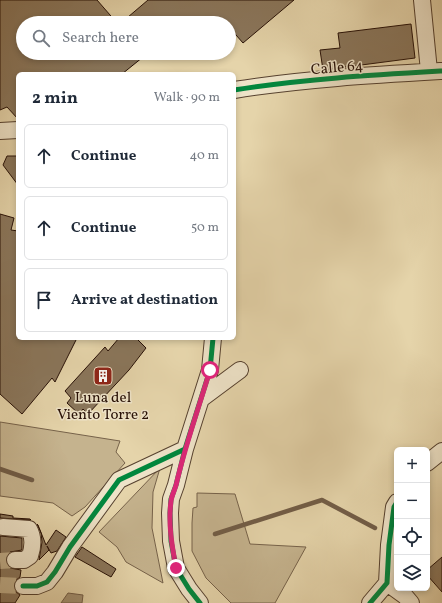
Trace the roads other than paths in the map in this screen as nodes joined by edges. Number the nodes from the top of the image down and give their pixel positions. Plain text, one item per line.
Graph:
1 (422, 0) edge
2 (436, 71) edge
3 (236, 90) edge
4 (16, 130) edge
5 (0, 131) edge
6 (213, 340) edge
7 (240, 370) dead end
8 (201, 399) junction
9 (185, 449) junction
10 (442, 451) edge
11 (430, 461) edge
12 (394, 507) edge
13 (3, 527) dead end
14 (14, 560) tunnel mouth
15 (387, 583) junction
16 (23, 586) tunnel mouth
17 (200, 603) edge
18 (370, 603) edge
19 (411, 603) edge

1 - 2 street
2 - 3 street, Calle 64
4 - 5 street
6 - 8 street
7 - 8 street
8 - 9 street
9 - 16 street
9 - 17 street
10 - 11 street
12 - 15 street
13 - 14 street
15 - 18 street
15 - 19 street

